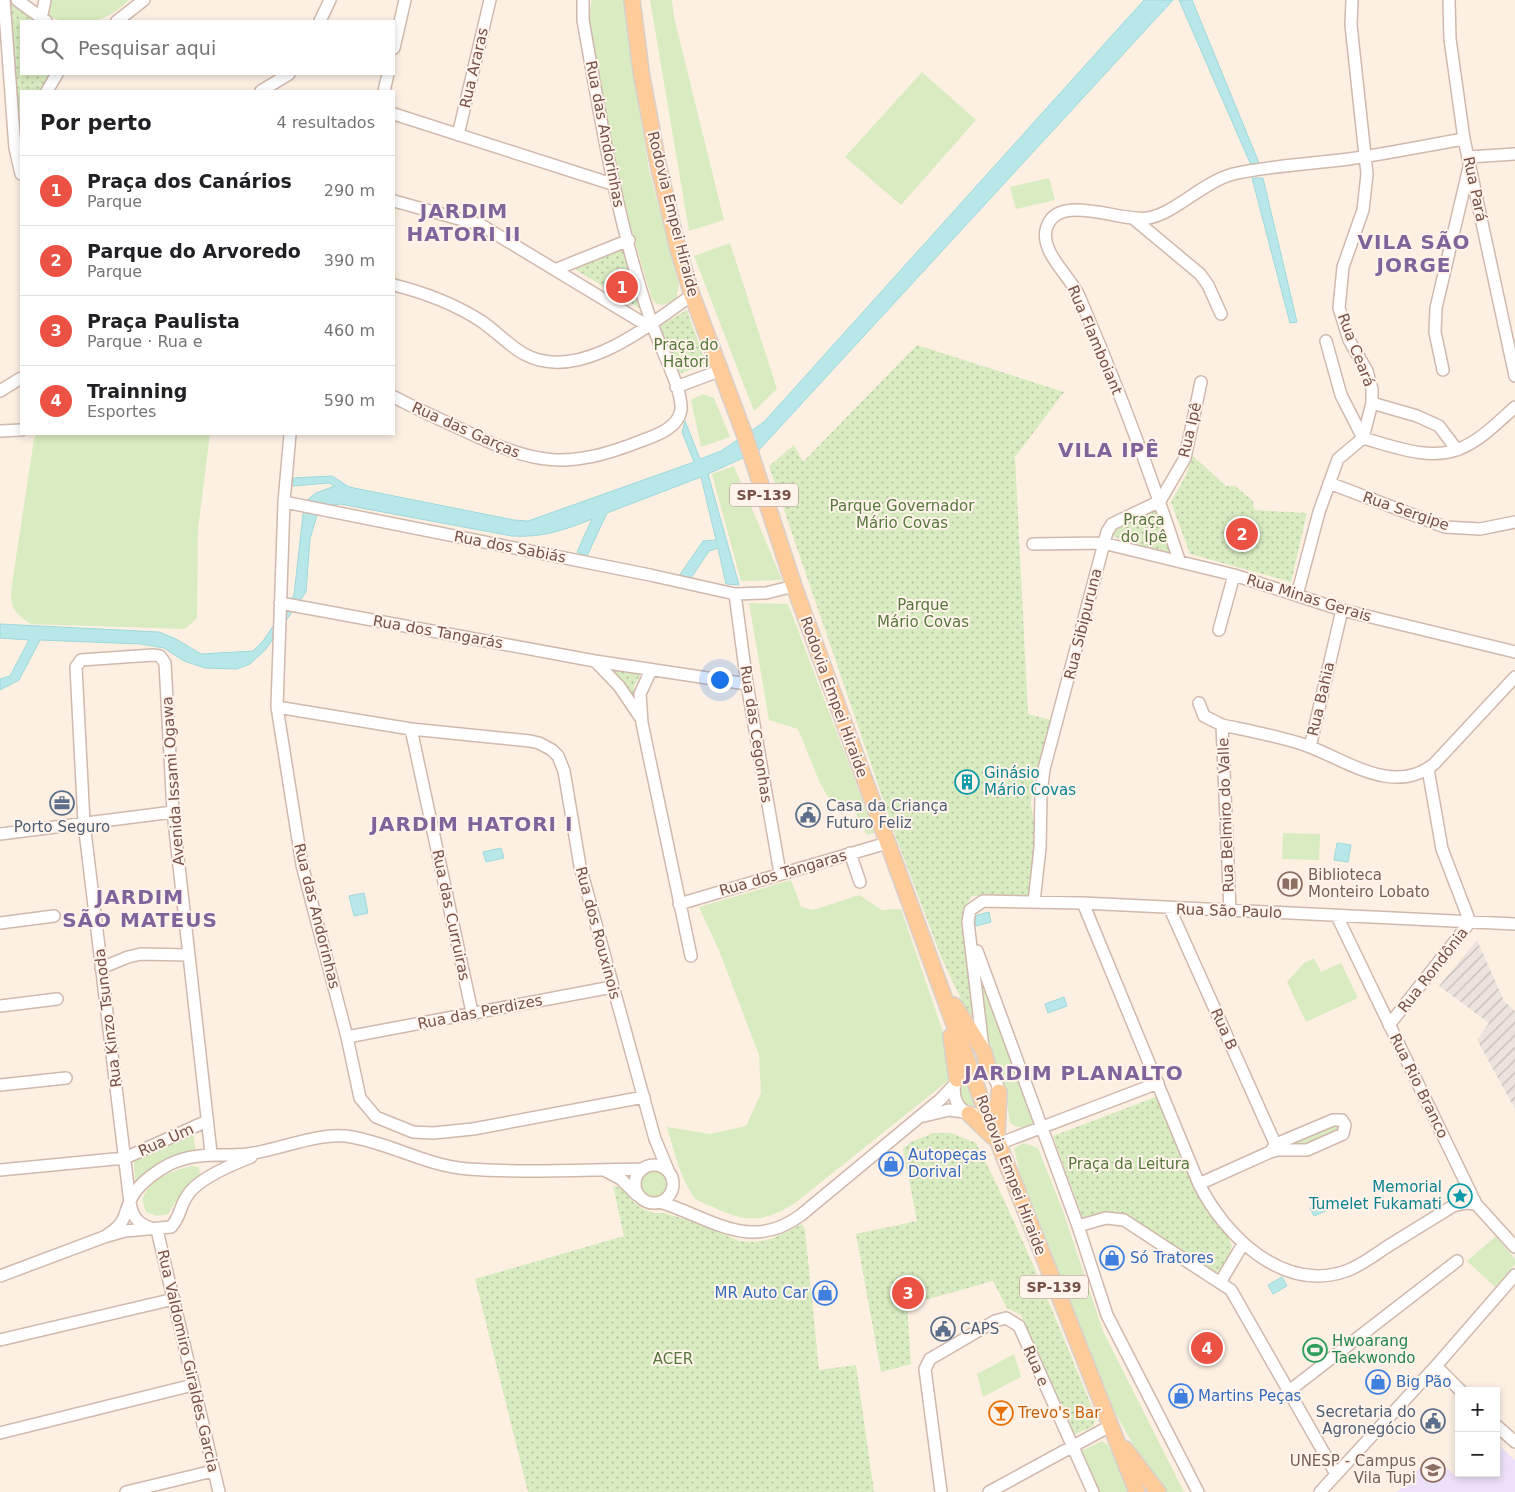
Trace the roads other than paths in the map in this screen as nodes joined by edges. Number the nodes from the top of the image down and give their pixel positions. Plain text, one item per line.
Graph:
1 (4, 0) edge
2 (17, 0) edge
3 (45, 0) edge
4 (144, 0) edge
5 (330, 0) edge
6 (405, 0) edge
7 (490, 0) edge
8 (582, 0) edge
9 (632, 0) edge
10 (1352, 0) edge
11 (1449, 0) edge
12 (44, 20) edge
13 (118, 20) edge
14 (320, 20) edge
15 (395, 44) edge
16 (56, 75) edge
17 (287, 75) edge
18 (388, 75) edge
19 (48, 90) edge
20 (263, 90) edge
21 (384, 90) edge
22 (395, 114) edge
23 (458, 136) junction
24 (20, 139) edge
25 (1464, 139) junction
26 (15, 148) junction
27 (1515, 154) edge
28 (1366, 157) junction
29 (1470, 160) junction
30 (20, 170) edge
31 (612, 184) junction
32 (395, 202) edge
33 (1134, 219) junction
34 (628, 240) junction
35 (557, 269) junction
36 (395, 285) edge
37 (692, 295) junction
38 (1222, 314) dead end
39 (650, 325) junction
40 (1326, 341) dead end
41 (1443, 370) dead end
42 (1514, 370) edge
43 (719, 371) junction
44 (20, 379) edge
45 (1201, 382) dead end
46 (676, 387) junction
47 (0, 391) edge
48 (395, 397) edge
49 (1372, 403) junction
50 (1515, 408) edge
51 (20, 430) edge
52 (0, 432) edge
53 (290, 435) edge
54 (1363, 438) junction
55 (1458, 450) junction
56 (1329, 483) junction
57 (1160, 501) junction
58 (284, 502) junction
59 (1515, 522) edge
60 (1103, 543) junction
61 (1033, 544) dead end
62 (1179, 560) junction
63 (1234, 575) junction
64 (794, 586) junction
65 (735, 594) junction
66 (1297, 595) junction
67 (280, 604) junction
68 (1342, 610) junction
69 (1219, 630) dead end
70 (1515, 652) edge
71 (84, 660) joint
72 (595, 661) junction
73 (651, 670) junction
74 (1515, 677) edge
75 (747, 684) junction
76 (1199, 703) dead end
77 (277, 707) junction
78 (642, 723) junction
79 (1222, 725) junction
80 (411, 729) junction
81 (1310, 747) junction
82 (1428, 769) junction
83 (173, 812) junction
84 (84, 823) junction
85 (0, 834) edge
86 (886, 843) junction
87 (850, 853) junction
88 (780, 873) junction
89 (860, 882) dead end
90 (1034, 902) junction
91 (1084, 903) junction
92 (679, 904) junction
93 (1170, 909) junction
94 (1230, 911) junction
95 (54, 916) dead end
96 (1337, 916) junction
97 (1470, 922) junction
98 (0, 923) edge
99 (1515, 924) edge
100 (970, 933) junction
101 (188, 955) junction
102 (691, 956) dead end
103 (101, 968) junction
104 (938, 978) junction
105 (612, 987) junction
106 (57, 999) dead end
107 (0, 1006) edge
108 (472, 1012) junction
109 (1389, 1025) junction
110 (347, 1037) junction
111 (984, 1052) junction
112 (972, 1070) junction
113 (990, 1072) junction
114 (66, 1078) dead end
115 (956, 1081) junction
116 (1158, 1083) junction
117 (0, 1085) edge
118 (999, 1092) junction
119 (644, 1097) junction
120 (986, 1112) junction
121 (967, 1113) junction
122 (916, 1119) junction
123 (207, 1121) junction
124 (1042, 1128) junction
125 (655, 1139) junction
126 (997, 1142) junction
127 (274, 1149) junction
128 (1275, 1149) junction
129 (211, 1153) junction
130 (125, 1158) junction
131 (645, 1167) junction
132 (0, 1170) edge
133 (602, 1170) junction
134 (668, 1170) junction
135 (213, 1176) junction
136 (673, 1182) junction
137 (1199, 1184) junction
138 (640, 1197) junction
139 (660, 1202) junction
140 (130, 1203) junction
141 (1476, 1204) junction
142 (686, 1210) junction
143 (1078, 1226) junction
144 (157, 1230) junction
145 (104, 1237) junction
146 (1243, 1244) junction
147 (1515, 1247) edge
148 (1457, 1261) dead end
149 (1515, 1274) edge
150 (0, 1276) edge
151 (1220, 1281) junction
152 (174, 1300) junction
153 (0, 1340) edge
154 (1436, 1366) junction
155 (193, 1385) junction
156 (1457, 1387) edge
157 (1289, 1392) junction
158 (1500, 1429) edge
159 (1112, 1430) junction
160 (0, 1433) edge
161 (1515, 1442) edge
162 (1071, 1446) junction
163 (213, 1471) junction
164 (1336, 1474) junction
165 (1327, 1490) edge
166 (126, 1492) edge
167 (218, 1492) edge
168 (941, 1492) edge
169 (989, 1492) edge
170 (1092, 1492) edge
171 (1137, 1492) edge
172 (1158, 1492) edge
173 (1198, 1492) edge

1 - 26 street
2 - 12 street
3 - 12 street
4 - 13 street
5 - 14 street
6 - 15 street
7 - 23 street, Rua Araras
8 - 31 street, Rua das Andorinhas
9 - 37 main road, Rodovia Empei Hiraide / SP-139
10 - 28 street, Rua Ceará
11 - 25 street, Rua Pará
16 - 19 street
17 - 20 street
18 - 21 street
22 - 23 street
23 - 31 street
24 - 26 street
25 - 28 street, Rua Flamboiant
25 - 29 street, Rua Pará
26 - 30 street
27 - 29 street
28 - 33 street, Rua Flamboiant
28 - 49 street, Rua Ceará
29 - 41 street
29 - 42 street, Rua Pará
31 - 34 street, Rua das Andorinhas
32 - 35 street
33 - 38 street
33 - 57 street, Rua Flamboiant
34 - 35 street
34 - 39 street, Rua das Andorinhas
35 - 39 street
36 - 39 street
37 - 39 street
37 - 43 main road, Rodovia Empei Hiraide / SP-139
39 - 46 street, Rua das Garças
40 - 54 street
43 - 46 street
43 - 64 main road, Rodovia Empei Hiraide / SP-139
44 - 47 street
45 - 57 street, Rua Ipê
46 - 48 street, Rua das Garças
49 - 54 street, Rua Ceará
49 - 55 street
50 - 55 street
51 - 52 street
53 - 58 street, Rua das Andorinhas
54 - 55 street
54 - 56 street
56 - 59 street, Rua Sergipe
56 - 66 street
57 - 60 street, Rua Sibipuruna
57 - 62 street, Rua Flamboiant
58 - 65 street, Rua dos Sabiás
58 - 67 street, Rua das Andorinhas
60 - 61 street, Rua Minas Gerais
60 - 62 street, Rua Minas Gerais
60 - 90 street, Rua Sibipuruna
62 - 63 street, Rua Minas Gerais
63 - 66 street, Rua Minas Gerais
63 - 69 street
64 - 65 street, Rua dos Sabiás
64 - 86 main road, Rodovia Empei Hiraide / SP-139
65 - 75 street, Rua das Cegonhas
66 - 68 street, Rua Minas Gerais
67 - 72 street, Rua dos Tangarás
67 - 77 street, Rua das Andorinhas
68 - 70 street, Rua Minas Gerais
68 - 81 street, Rua Bahia
71 - 83 street, Avenida Issami Ogawa
71 - 84 street, Rua Kinzo Tsunoda
72 - 73 street, Rua dos Tangarás
72 - 78 street
73 - 75 street, Rua dos Tangarás
73 - 78 street
74 - 82 street
75 - 88 street, Rua das Cegonhas
76 - 79 street, Rua Belmiro do Valle
77 - 80 street, Rua dos Rouxinois
77 - 110 street, Rua das Andorinhas
78 - 92 street
79 - 81 street
79 - 94 street, Rua Belmiro do Valle
80 - 105 street, Rua dos Rouxinois
80 - 108 street, Rua das Curruiras
81 - 82 street, Rua Bahia
82 - 97 street, Rua Rondônia
83 - 84 street
83 - 101 street, Avenida Issami Ogawa
84 - 85 street
84 - 103 street, Rua Kinzo Tsunoda
86 - 87 street, Rua dos Tangaras
86 - 104 main road, Rodovia Empei Hiraide / SP-139
87 - 88 street, Rua dos Tangaras
87 - 89 street
88 - 92 street, Rua dos Tangaras
90 - 91 street, Rua São Paulo
90 - 100 street, Rua São Paulo
91 - 93 street, Rua São Paulo
91 - 116 street
92 - 102 street
93 - 94 street, Rua São Paulo
93 - 128 street, Rua B
94 - 96 street, Rua São Paulo
95 - 98 street
96 - 97 street, Rua São Paulo
96 - 109 street, Rua Rio Branco
97 - 99 street, Rua São Paulo
97 - 109 street, Rua Rondônia
100 - 111 street
100 - 124 street
101 - 103 street
101 - 123 street, Avenida Issami Ogawa
103 - 130 street, Rua Kinzo Tsunoda
104 - 111 main road
104 - 112 main road, Rodovia Empei Hiraide / SP-139
104 - 115 main road
105 - 108 street, Rua das Perdizes
105 - 119 street, Rua dos Rouxinois
106 - 107 street
108 - 110 street, Rua das Perdizes
109 - 141 street, Rua Rio Branco
110 - 119 street, Rua das Andorinhas
111 - 113 main road
112 - 113 street
112 - 115 street
112 - 120 main road, Rodovia Empei Hiraide / SP-139
113 - 118 street
114 - 117 street
115 - 121 street
115 - 122 street
116 - 124 street
116 - 137 street
118 - 120 street
118 - 126 main road
119 - 125 street, Rua dos Rouxinois
120 - 121 street
120 - 126 main road, Rodovia Empei Hiraide / SP-139
121 - 122 street
121 - 126 main road
122 - 142 street
123 - 129 street, Avenida Issami Ogawa
123 - 130 street, Rua Um
124 - 126 street
124 - 143 street
125 - 131 street
125 - 134 street, Rua dos Rouxinois
126 - 159 main road, Rodovia Empei Hiraide / SP-139
127 - 129 street
127 - 133 street
127 - 135 street
128 - 128 street
128 - 137 street
129 - 135 street, Avenida Issami Ogawa
129 - 140 street
130 - 132 street, Rua Um
130 - 140 street, Rua Kinzo Tsunoda
131 - 133 street
131 - 134 street
131 - 138 street
133 - 138 street
134 - 136 street
135 - 144 street
136 - 139 street
136 - 142 street
137 - 146 street
138 - 139 street
139 - 142 street
140 - 144 street
140 - 145 street
141 - 146 street
141 - 147 street, Rua Rio Branco
143 - 151 street
143 - 173 street
144 - 145 street
144 - 152 street, Rua Valdomiro Giraldes Garcia
145 - 150 street
146 - 151 street
148 - 157 street
149 - 154 street
151 - 157 street
152 - 153 street
152 - 155 street, Rua Valdomiro Giraldes Garcia
154 - 156 street
154 - 164 street
155 - 160 street
155 - 163 street, Rua Valdomiro Giraldes Garcia
157 - 164 street
158 - 161 street
159 - 162 street
159 - 171 main road, Rodovia Empei Hiraide / SP-139
159 - 172 main road, Rodovia Empei Hiraide / SP-139
162 - 168 street, Rua e
162 - 169 street
162 - 170 street, Rua e
163 - 166 street
163 - 167 street, Rua Valdomiro Giraldes Garcia
164 - 165 street

